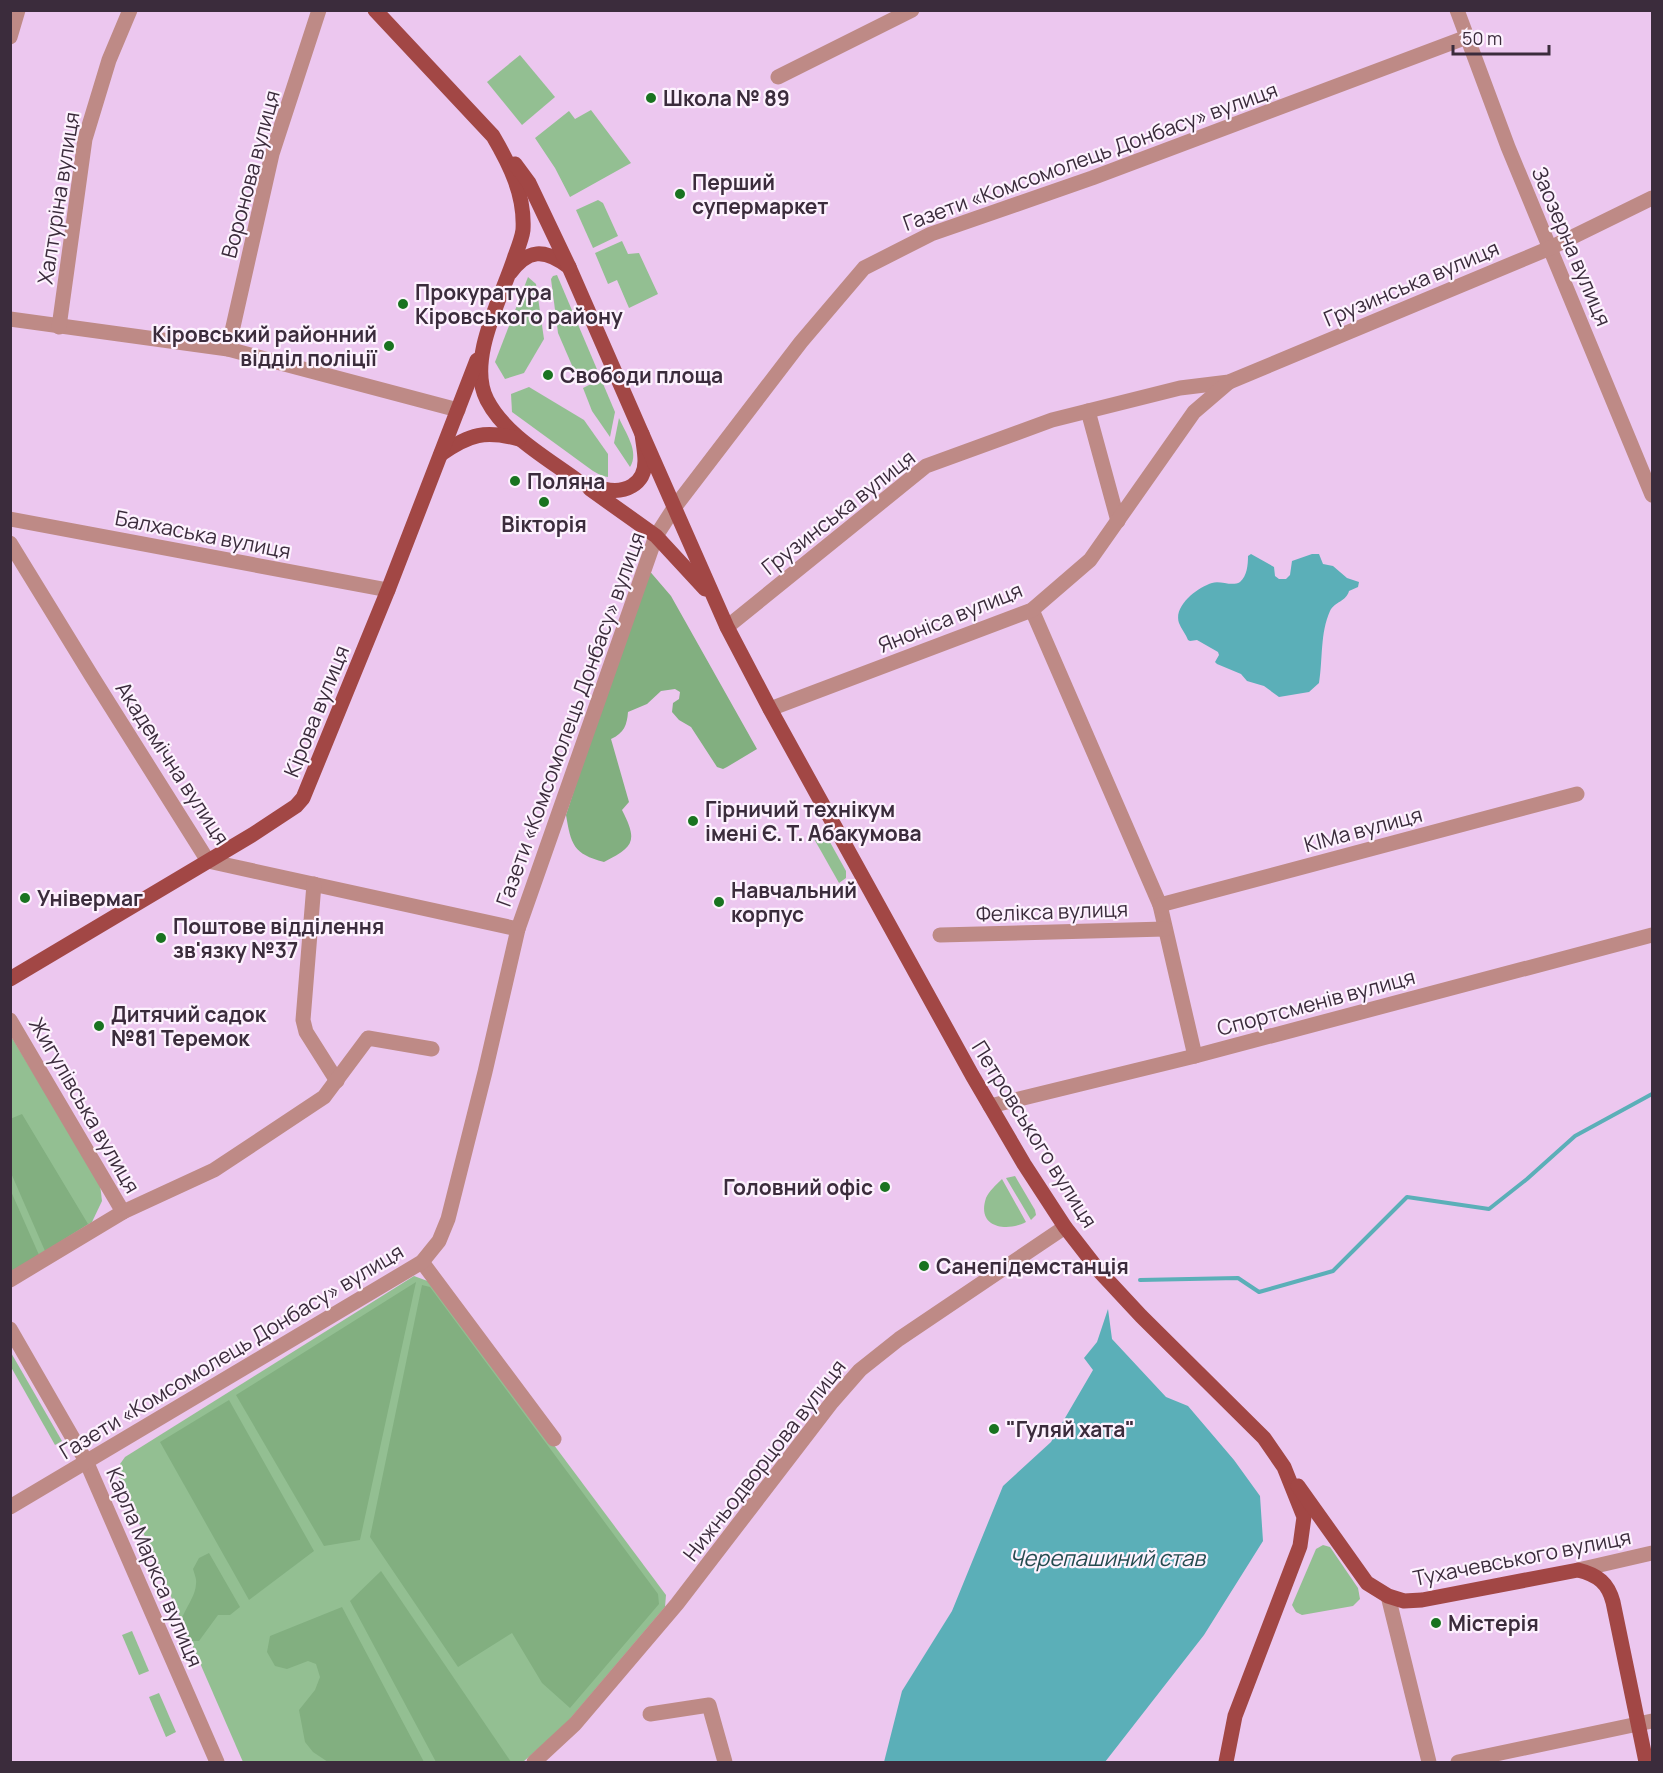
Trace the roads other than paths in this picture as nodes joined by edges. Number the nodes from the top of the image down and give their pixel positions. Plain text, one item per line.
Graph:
1 (18, 10) edge
2 (130, 10) edge
3 (319, 10) edge
4 (375, 10) edge
5 (912, 10) edge
6 (1457, 10) edge
7 (10, 37) edge
8 (1467, 37) junction
9 (778, 76) dead end
10 (493, 136) junction
11 (1653, 198) edge
12 (1550, 248) junction
13 (569, 267) junction
14 (510, 273) junction
15 (10, 319) edge
16 (59, 327) junction
17 (483, 345) junction
18 (228, 349) junction
19 (1229, 382) junction
20 (1183, 387) junction
21 (458, 411) junction
22 (1088, 411) junction
23 (1194, 412) junction
24 (1052, 420) junction
25 (642, 434) junction
26 (521, 440) junction
27 (441, 454) junction
28 (583, 484) junction
29 (1653, 495) edge
30 (674, 508) junction
31 (10, 519) edge
32 (1118, 521) junction
33 (656, 536) junction
34 (10, 543) edge
35 (388, 590) junction
36 (713, 598) junction
37 (1032, 610) junction
38 (727, 627) junction
39 (770, 709) junction
40 (1577, 794) dead end
41 (208, 861) junction
42 (314, 884) junction
43 (1160, 905) junction
44 (518, 929) junction
45 (1165, 929) junction
46 (940, 935) dead end
47 (1653, 935) edge
48 (10, 980) edge
49 (10, 1020) edge
50 (432, 1049) dead end
51 (1195, 1056) junction
52 (337, 1081) junction
53 (990, 1106) junction
54 (123, 1212) junction
55 (1065, 1227) junction
56 (422, 1262) junction
57 (10, 1280) edge
58 (10, 1329) edge
59 (554, 1439) dead end
60 (86, 1461) junction
61 (1284, 1467) junction
62 (10, 1507) edge
63 (1653, 1553) edge
64 (1578, 1570) junction
65 (1388, 1596) junction
66 (650, 1714) dead end
67 (1645, 1723) edge
68 (217, 1762) edge
69 (534, 1762) edge
70 (725, 1762) edge
71 (1226, 1762) edge
72 (1429, 1762) edge
73 (1458, 1762) edge
74 (1646, 1762) edge

1 - 7 street
2 - 16 street, Халтуріна вулиця
3 - 18 street, Воронова вулиця
4 - 10 main road, Кірова вулиця
5 - 9 street
6 - 8 street, Заозерна вулиця
8 - 12 street, Заозерна вулиця
8 - 30 street, Газети «Комсомолець Донбасу» вулиця
10 - 13 main road
10 - 14 main road, Кірова вулиця
11 - 12 street, Грузинська вулиця
12 - 19 street, Грузинська вулиця
12 - 29 street, Заозерна вулиця
13 - 14 main road, Кірова вулиця
13 - 25 main road, Кірова вулиця
14 - 17 main road, Кірова вулиця
15 - 16 street
16 - 18 street
17 - 21 main road, Кірова вулиця
17 - 26 main road, Кірова вулиця
18 - 21 street
19 - 20 street, Грузинська вулиця
19 - 23 street, Яноніса вулиця
20 - 22 street, Грузинська вулиця
20 - 23 street
20 - 24 street, Грузинська вулиця
21 - 27 main road, Кірова вулиця
22 - 24 street, Грузинська вулиця
22 - 32 street
23 - 32 street, Яноніса вулиця
24 - 38 street, Грузинська вулиця
25 - 28 main road, Кірова вулиця
25 - 30 main road
26 - 27 main road, Кірова вулиця
26 - 28 main road, Кірова вулиця
27 - 35 main road, Кірова вулиця
28 - 33 main road
30 - 33 street, Газети «Комсомолець Донбасу» вулиця
30 - 36 main road
31 - 35 street, Балхаська вулиця
32 - 37 street, Яноніса вулиця
33 - 36 main road
33 - 44 street, Газети «Комсомолець Донбасу» вулиця
34 - 41 street, Академічна вулиця
35 - 41 main road, Кірова вулиця
36 - 38 main road, Петровського вулиця
37 - 39 street, Яноніса вулиця
37 - 43 street
38 - 39 main road, Петровського вулиця
39 - 53 main road, Петровського вулиця
40 - 43 street, КІМа вулиця
41 - 42 street, Академічна вулиця
41 - 48 main road, Кірова вулиця
42 - 44 street, Академічна вулиця
42 - 52 street
43 - 45 street
44 - 56 street, Газети «Комсомолець Донбасу» вулиця
45 - 46 street, Фелікса вулиця
45 - 51 street
47 - 51 street, Спортсменів вулиця
49 - 54 street, Жигулівська вулиця
50 - 52 street, Жигулівська вулиця
51 - 53 street, Спортсменів вулиця
52 - 54 street, Жигулівська вулиця
53 - 55 main road, Петровського вулиця
54 - 57 street, Жигулівська вулиця
55 - 61 main road, Петровського вулиця
55 - 69 street, Нижньодворцова вулиця
56 - 59 street
56 - 60 street, Газети «Комсомолець Донбасу» вулиця
58 - 60 street, Карла Маркса вулиця
60 - 62 street, Газети «Комсомолець Донбасу» вулиця
60 - 68 street, Карла Маркса вулиця
61 - 65 main road, Тухачевського вулиця
61 - 71 main road, Петровського вулиця
63 - 64 street, Тухачевського вулиця
64 - 65 main road, Тухачевського вулиця
64 - 67 main road
65 - 72 street
66 - 70 street
67 - 73 street
67 - 74 main road

